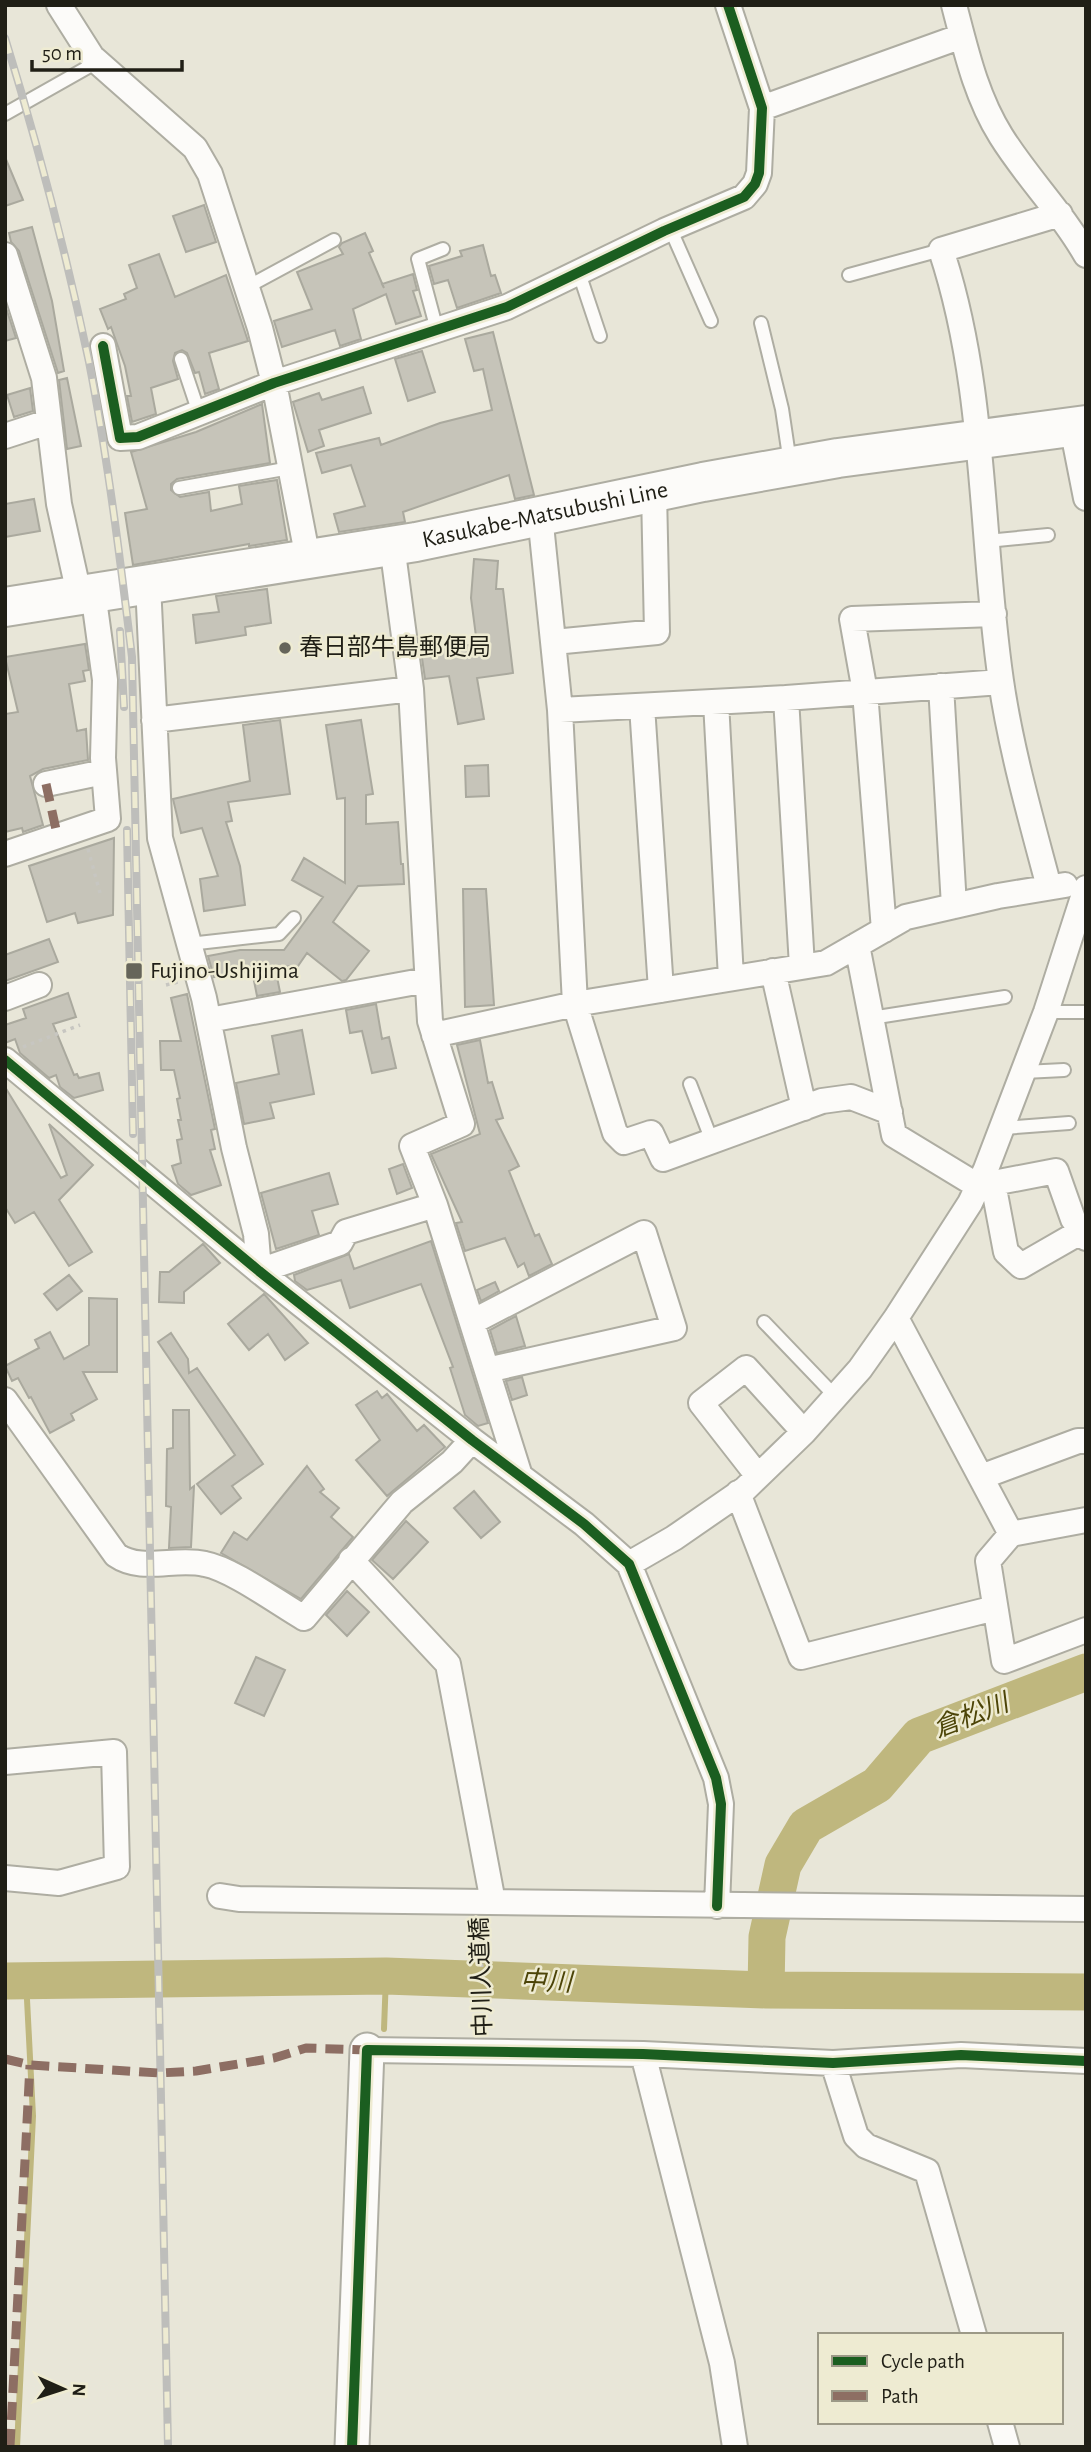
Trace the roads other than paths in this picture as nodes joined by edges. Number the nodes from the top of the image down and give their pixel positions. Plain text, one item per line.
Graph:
1 (59, 5) edge
2 (729, 5) edge
3 (954, 5) edge
4 (962, 36) junction
5 (97, 62) junction
6 (762, 108) junction
7 (5, 114) edge
8 (1060, 214) junction
9 (670, 228) junction
10 (334, 240) dead end
11 (443, 250) dead end
12 (942, 250) junction
13 (5, 255) edge
14 (1086, 255) edge
15 (579, 273) junction
16 (849, 275) dead end
17 (247, 287) junction
18 (11, 293) edge
19 (711, 321) dead end
20 (761, 323) dead end
21 (437, 330) junction
22 (600, 336) dead end
23 (103, 345) dead end
24 (181, 359) dead end
25 (274, 383) junction
26 (199, 413) junction
27 (48, 422) junction
28 (1079, 426) edge
29 (5, 436) edge
30 (977, 439) junction
31 (790, 467) junction
32 (290, 468) junction
33 (179, 488) dead end
34 (654, 492) junction
35 (1086, 498) edge
36 (540, 515) junction
37 (1048, 534) dead end
38 (987, 541) junction
39 (392, 545) junction
40 (307, 559) junction
41 (148, 584) junction
42 (86, 593) junction
43 (22, 601) edge
44 (994, 614) junction
45 (554, 642) junction
46 (1001, 682) junction
47 (940, 686) junction
48 (411, 689) junction
49 (865, 692) junction
50 (786, 698) junction
51 (716, 702) junction
52 (642, 706) junction
53 (560, 710) junction
54 (154, 720) junction
55 (104, 772) junction
56 (46, 783) dead end
57 (5, 854) edge
58 (1086, 882) edge
59 (1049, 887) junction
60 (1086, 888) edge
61 (954, 906) junction
62 (294, 918) dead end
63 (884, 930) junction
64 (189, 944) junction
65 (857, 945) junction
66 (802, 966) junction
67 (773, 971) junction
68 (731, 978) junction
69 (428, 980) junction
70 (39, 985) dead end
71 (661, 990) junction
72 (1005, 997) dead end
73 (5, 998) edge
74 (575, 1004) junction
75 (1046, 1012) junction
76 (1086, 1012) edge
77 (871, 1018) junction
78 (209, 1020) junction
79 (434, 1035) junction
80 (11, 1055) edge
81 (1064, 1070) dead end
82 (1024, 1072) junction
83 (690, 1084) dead end
84 (804, 1108) junction
85 (890, 1112) junction
86 (1069, 1123) dead end
87 (1004, 1128) junction
88 (712, 1141) junction
89 (985, 1184) junction
90 (435, 1205) junction
91 (1084, 1235) edge
92 (259, 1270) junction
93 (896, 1318) junction
94 (472, 1322) junction
95 (764, 1322) dead end
96 (487, 1370) junction
97 (835, 1396) junction
98 (5, 1400) edge
99 (804, 1432) junction
100 (472, 1440) junction
101 (1086, 1441) edge
102 (520, 1476) junction
103 (758, 1476) junction
104 (981, 1477) junction
105 (738, 1493) junction
106 (1086, 1520) edge
107 (1011, 1534) junction
108 (351, 1560) junction
109 (629, 1564) junction
110 (995, 1608) junction
111 (1086, 1630) edge
112 (5, 1762) edge
113 (5, 1878) edge
114 (220, 1896) dead end
115 (486, 1902) junction
116 (717, 1906) junction
117 (1086, 1909) edge
118 (367, 2050) joint
119 (643, 2054) junction
120 (1086, 2061) edge
121 (834, 2063) junction
122 (973, 2333) edge
123 (1001, 2424) edge
124 (352, 2447) edge
125 (735, 2447) edge
126 (1007, 2447) edge

1 - 5 street
2 - 6 street
3 - 4 street
4 - 6 street
4 - 8 street
5 - 7 lane
5 - 17 street
6 - 9 street
8 - 12 street
8 - 14 street
9 - 15 street
9 - 19 lane
10 - 17 lane
11 - 21 lane
12 - 16 lane
12 - 30 street
13 - 18 street
15 - 21 street
15 - 22 lane
17 - 25 street
18 - 27 street
20 - 31 lane
21 - 25 street
23 - 26 street
24 - 26 lane
25 - 26 street
25 - 32 street
27 - 29 street
27 - 42 street
28 - 30 main road, Kasukabe-Matsubushi Line
28 - 35 street
30 - 31 main road, Kasukabe-Matsubushi Line
30 - 38 street
31 - 34 main road, Kasukabe-Matsubushi Line
32 - 33 lane
32 - 40 street
34 - 36 main road, Kasukabe-Matsubushi Line
34 - 45 street
36 - 39 main road, Kasukabe-Matsubushi Line
36 - 45 street
37 - 38 lane
38 - 44 street
39 - 40 main road, Kasukabe-Matsubushi Line
39 - 48 street
40 - 41 main road, Kasukabe-Matsubushi Line
41 - 42 main road, Kasukabe-Matsubushi Line
41 - 54 street
42 - 43 main road, Kasukabe-Matsubushi Line
42 - 55 street
44 - 46 street
44 - 49 street
45 - 53 street
46 - 47 street
46 - 59 street
47 - 49 street
47 - 61 street
48 - 54 street
48 - 69 street
49 - 50 street
49 - 63 street
50 - 51 street
50 - 66 street
51 - 52 street
51 - 68 street
52 - 53 street
52 - 71 street
53 - 74 street
54 - 64 street
55 - 56 street
55 - 57 street
58 - 59 street
59 - 61 street
60 - 75 street
61 - 63 street
62 - 64 lane
63 - 65 street
64 - 78 street
65 - 66 street
65 - 77 street
66 - 67 street
67 - 68 street
67 - 84 street
68 - 71 street
69 - 78 street
69 - 79 street
70 - 73 street
71 - 74 street
72 - 77 lane
74 - 79 street
74 - 88 street
75 - 76 lane
75 - 82 street
77 - 85 street
78 - 92 street
79 - 90 street
80 - 92 street
81 - 82 lane
82 - 87 street
83 - 88 lane
84 - 85 street
84 - 88 street
85 - 89 street
86 - 87 lane
87 - 89 street
89 - 91 street
89 - 91 street
89 - 93 street
90 - 92 street
90 - 94 street
92 - 100 street
93 - 97 street
93 - 104 street
94 - 96 street
94 - 96 street
95 - 97 lane
96 - 102 street
97 - 99 street
98 - 108 street
99 - 103 street
99 - 103 street
100 - 102 street
100 - 108 street
101 - 104 street
102 - 109 street
103 - 105 street
104 - 107 street
105 - 109 street
105 - 110 street
106 - 107 street
107 - 110 street
108 - 115 street
109 - 116 street
110 - 111 street
112 - 113 street
114 - 115 street
115 - 116 street
116 - 117 street
118 - 119 street
118 - 124 street
119 - 121 street
119 - 125 street
120 - 121 street
121 - 122 street
123 - 126 street

